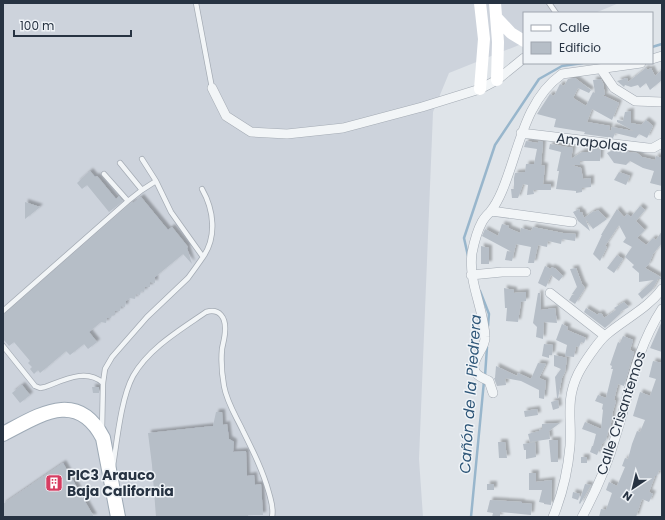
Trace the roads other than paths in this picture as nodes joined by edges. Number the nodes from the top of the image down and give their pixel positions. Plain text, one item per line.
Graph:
1 (196, 3) edge
2 (480, 3) edge
3 (495, 3) edge
4 (550, 3) edge
5 (555, 12) edge
6 (496, 17) junction
7 (523, 40) edge
8 (523, 59) edge
9 (634, 64) edge
10 (601, 69) junction
11 (497, 80) junction
12 (212, 88) joint
13 (480, 90) junction
14 (662, 102) edge
15 (521, 133) junction
16 (662, 143) edge
17 (142, 159) dead end
18 (120, 163) dead end
19 (104, 174) dead end
20 (156, 181) junction
21 (202, 189) dead end
22 (142, 190) junction
23 (128, 201) junction
24 (491, 211) junction
25 (572, 222) dead end
26 (203, 257) junction
27 (526, 272) dead end
28 (471, 275) junction
29 (662, 289) edge
30 (550, 293) dead end
31 (662, 309) edge
32 (3, 311) edge
33 (605, 336) junction
34 (3, 346) edge
35 (103, 383) junction
36 (493, 393) dead end
37 (3, 434) edge
38 (103, 438) junction
39 (111, 480) junction
40 (118, 517) edge
41 (272, 517) edge
42 (553, 517) edge
43 (582, 517) edge

1 - 12 lane
2 - 13 main road
3 - 6 main road
4 - 5 lane
6 - 7 main road
6 - 11 main road
8 - 11 street
9 - 10 street
10 - 14 street
10 - 15 street
11 - 13 street
12 - 13 street
15 - 16 street, Amapolas
15 - 24 street
17 - 20 lane
18 - 22 lane
19 - 23 lane
20 - 22 lane
20 - 26 lane
21 - 26 lane
22 - 23 lane
23 - 32 lane
24 - 25 street
24 - 28 street
26 - 35 lane
27 - 28 street
28 - 36 street
29 - 33 street
30 - 33 street
31 - 43 street, Calle Crisantemos
33 - 42 street
34 - 35 lane
35 - 38 lane
37 - 38 main road
38 - 39 main road
39 - 40 main road
39 - 41 lane

